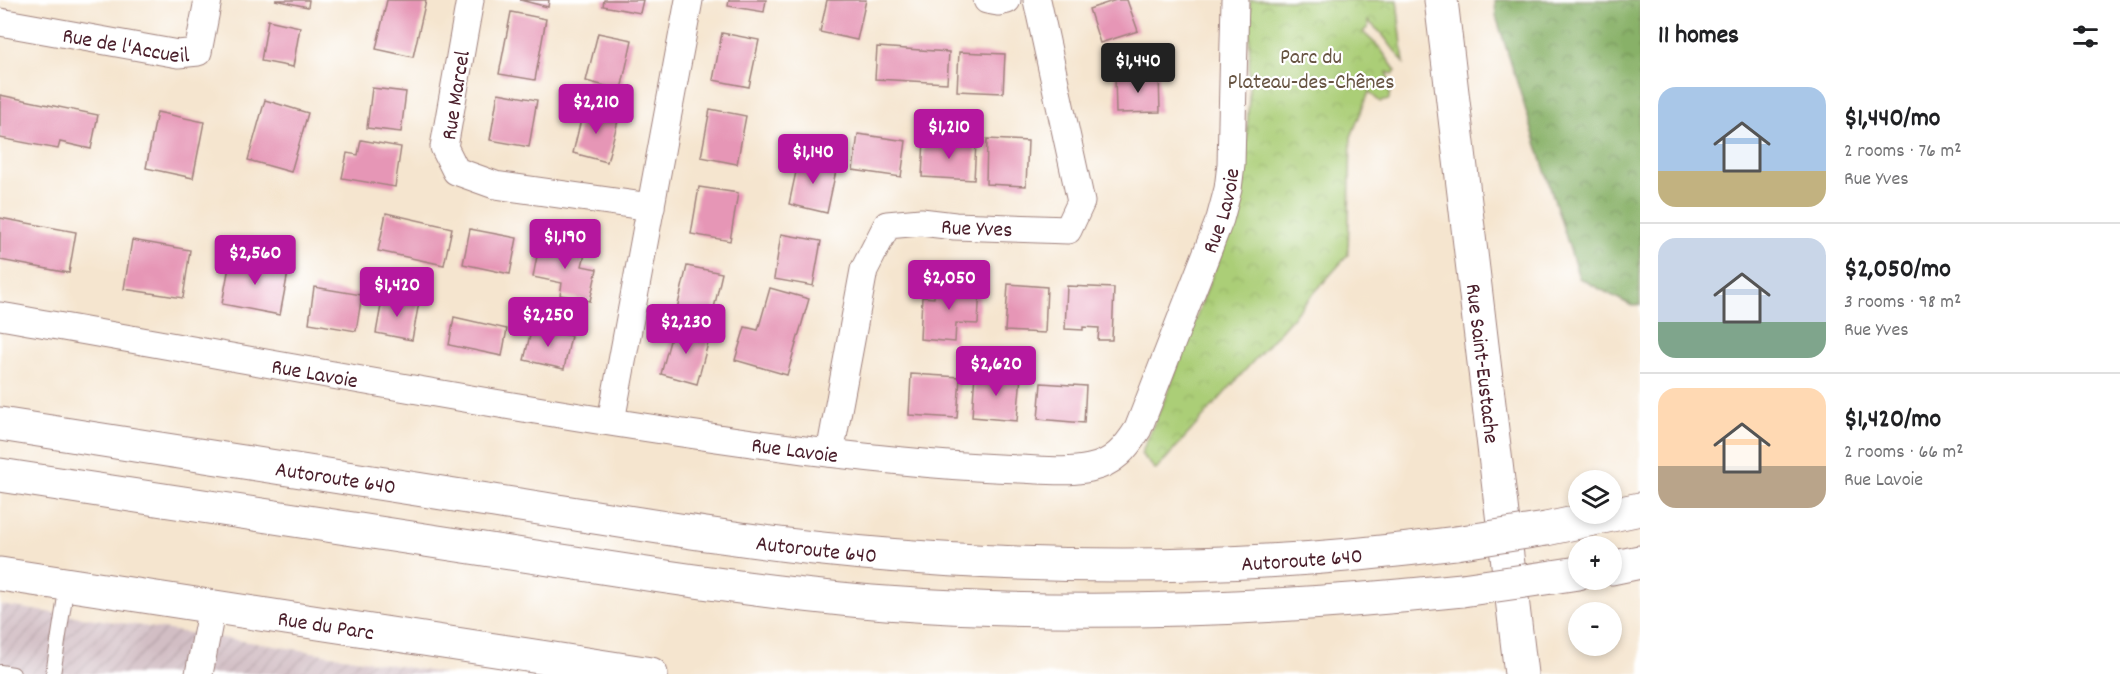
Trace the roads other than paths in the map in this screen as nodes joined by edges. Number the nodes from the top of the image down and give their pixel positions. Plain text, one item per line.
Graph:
1 (208, 0) edge
2 (470, 0) edge
3 (689, 0) edge
4 (987, 0) edge
5 (1007, 0) edge
6 (1037, 0) edge
7 (1235, 0) edge
8 (1432, 0) edge
9 (1442, 0) edge
10 (0, 22) edge
11 (1447, 54) junction
12 (651, 207) junction
13 (0, 316) edge
14 (611, 421) junction
15 (0, 424) edge
16 (830, 453) junction
17 (0, 475) edge
18 (1640, 509) edge
19 (1640, 562) edge
20 (1622, 566) edge
21 (0, 574) edge
22 (1565, 575) edge
23 (67, 584) junction
24 (212, 607) junction
25 (0, 672) edge
26 (13, 674) edge
27 (53, 674) edge
28 (199, 674) edge
29 (651, 674) edge
30 (1521, 674) edge

1 - 10 street, Rue de l'Accueil
2 - 12 street, Rue Marcel
3 - 12 street
4 - 5 street
6 - 16 street, Rue Yves
7 - 16 street, Rue Lavoie
8 - 11 main road, Rue Saint-Eustache
9 - 11 main road, Rue Saint-Eustache
11 - 30 main road, Rue Saint-Eustache
12 - 14 street
13 - 14 street, Rue Lavoie
14 - 16 street, Rue Lavoie
15 - 18 main road, Autoroute 640, bridge
17 - 22 main road, Autoroute 640, bridge
19 - 20 main road
21 - 23 main road, Rue du Parc
23 - 24 main road, Rue du Parc
23 - 27 lane
24 - 28 street
24 - 29 main road, Rue du Parc
25 - 26 lane

